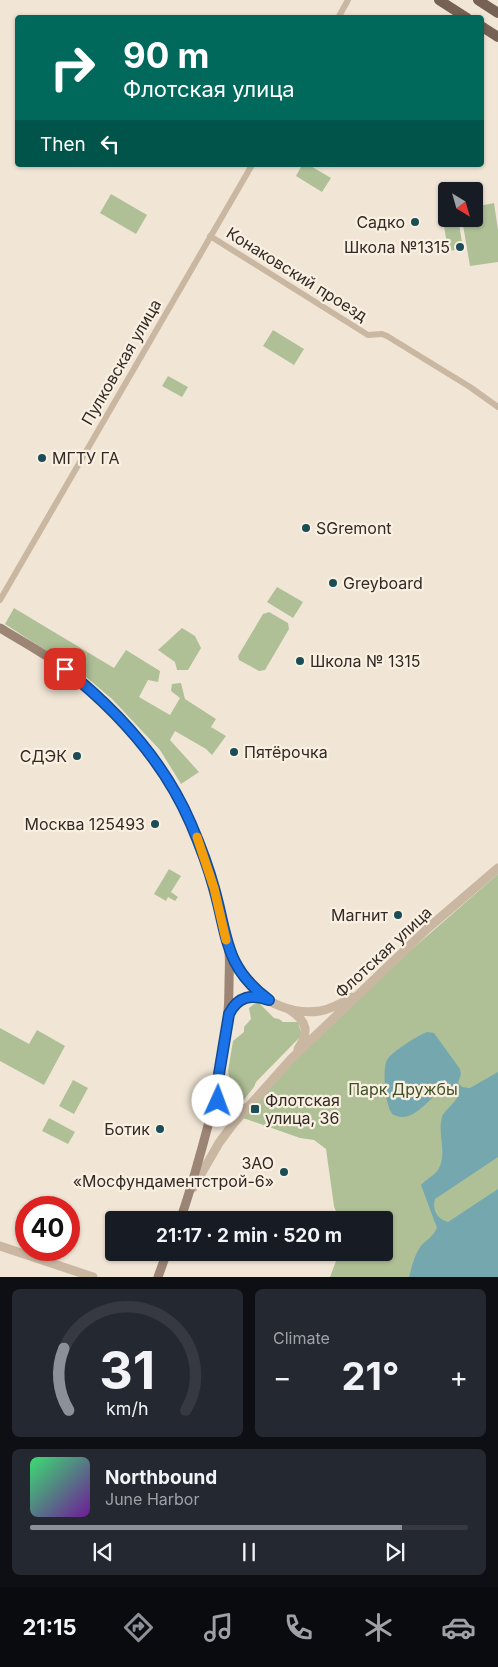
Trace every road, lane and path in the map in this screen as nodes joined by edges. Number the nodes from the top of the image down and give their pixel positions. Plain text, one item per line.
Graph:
1 (348, 0) edge
2 (439, 0) edge
3 (478, 0) edge
4 (498, 13) edge
5 (340, 15) edge
6 (462, 15) edge
7 (484, 28) edge
8 (498, 37) edge
9 (251, 167) edge
10 (210, 236) junction
11 (498, 407) edge
12 (0, 600) edge
13 (0, 628) edge
14 (498, 868) edge
15 (229, 951) junction
16 (357, 995) junction
17 (269, 1000) junction
18 (288, 1009) junction
19 (229, 1014) junction
20 (291, 1059) junction
21 (216, 1092) junction
22 (247, 1106) junction
23 (189, 1197) junction
24 (184, 1211) edge
25 (0, 1246) edge
26 (164, 1261) edge
27 (93, 1277) edge
28 (158, 1277) edge

1 - 5 street
2 - 6 main road
3 - 4 main road
7 - 8 main road
9 - 10 street, Пулковская улица
10 - 11 street, Конаковский проезд
10 - 12 street, Пулковская улица
13 - 15 main road
14 - 16 street, Флотская улица
15 - 17 street
15 - 19 main road
16 - 18 street
16 - 20 street, Флотская улица
17 - 18 street
17 - 19 street
18 - 20 street, Флотская улица
19 - 21 main road
20 - 22 street, Флотская улица
21 - 22 street
21 - 23 main road
22 - 23 street, Флотская улица
23 - 24 main road, Флотская улица
25 - 27 street
26 - 28 main road

